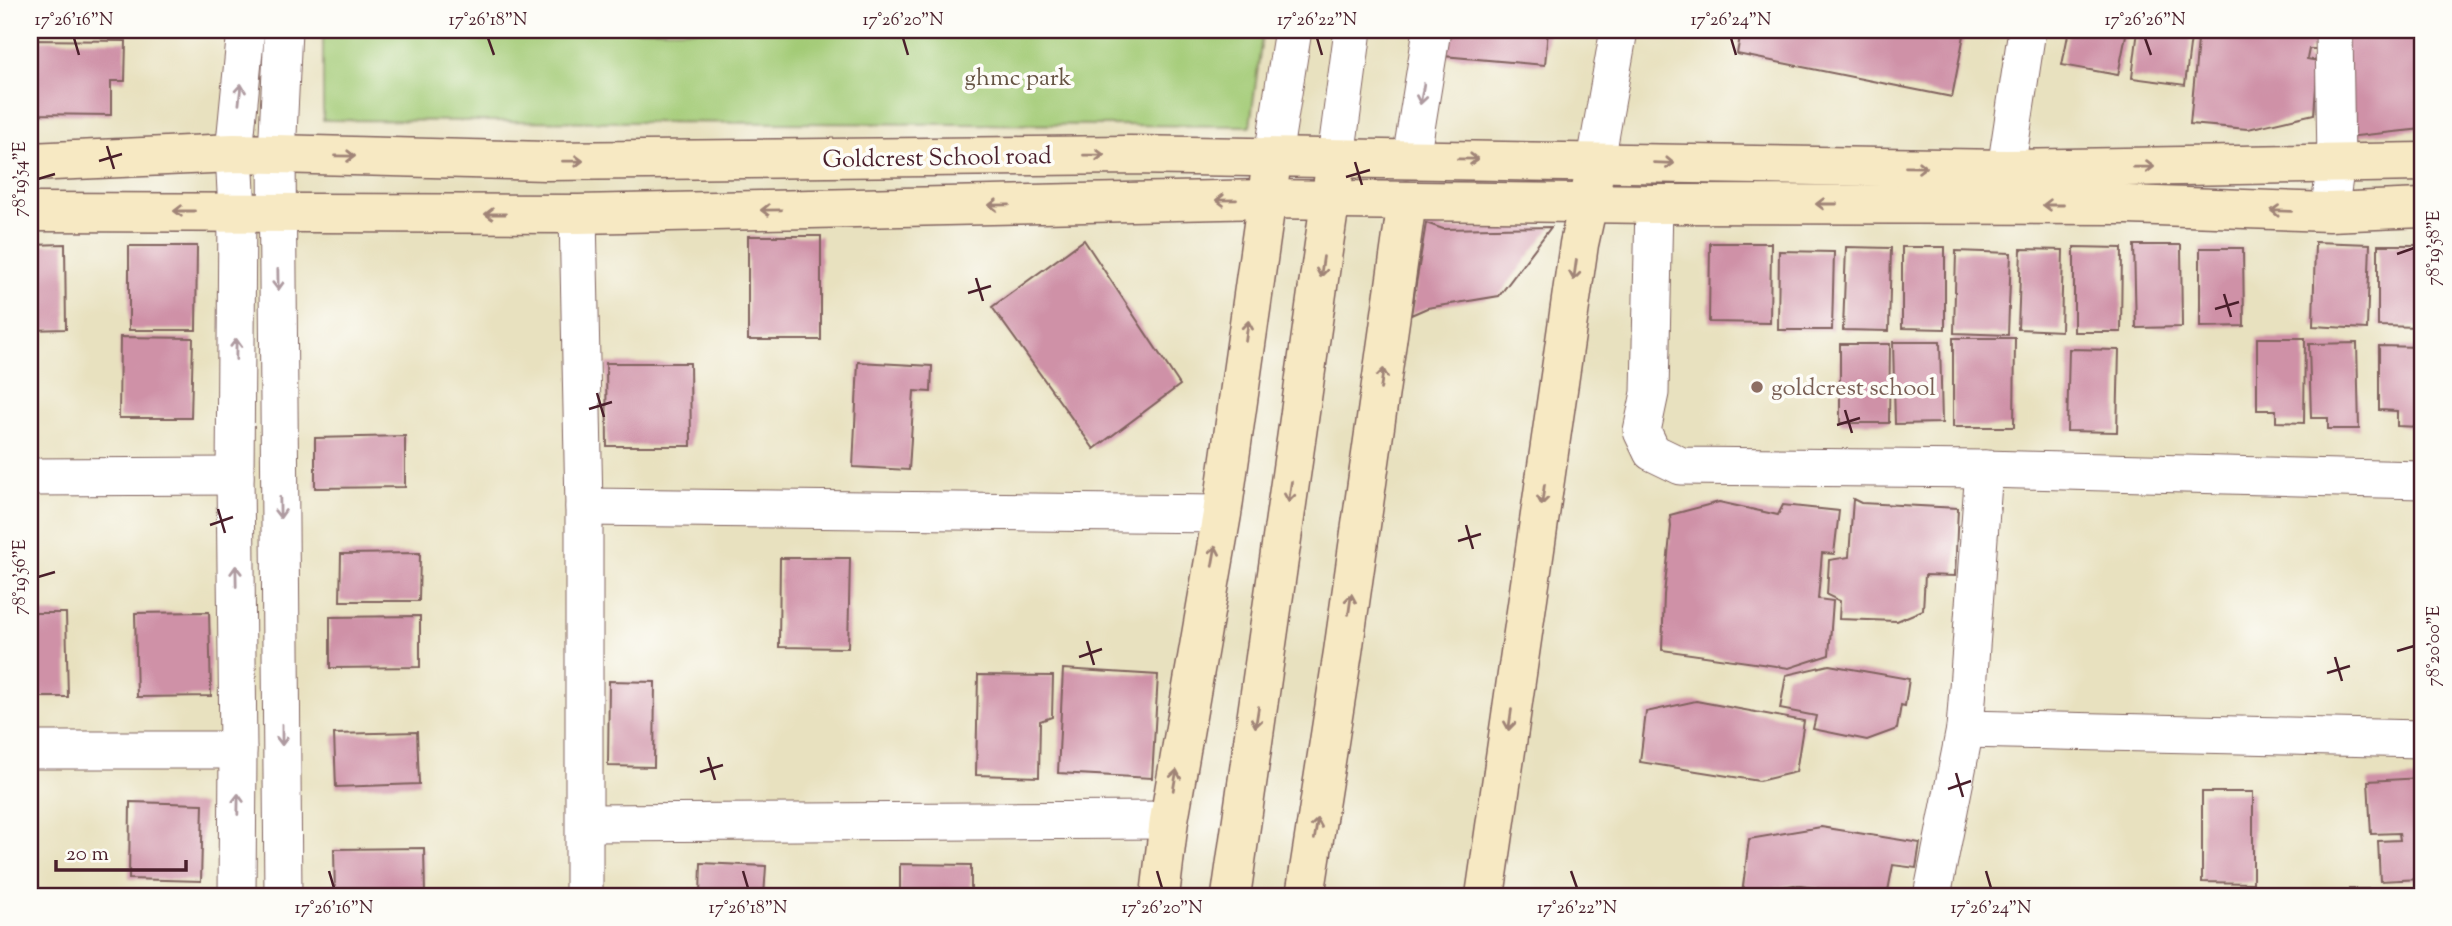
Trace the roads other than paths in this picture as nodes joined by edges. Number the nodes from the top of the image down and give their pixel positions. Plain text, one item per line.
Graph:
1 (246, 30) edge
2 (283, 30) edge
3 (1293, 30) edge
4 (1353, 30) edge
5 (1432, 30) edge
6 (1619, 30) edge
7 (2027, 30) edge
8 (2334, 30) edge
9 (234, 153) junction
10 (277, 155) junction
11 (1273, 156) junction
12 (1336, 157) junction
13 (1411, 159) junction
14 (1596, 161) junction
15 (30, 162) edge
16 (2422, 162) edge
17 (2336, 164) junction
18 (2006, 169) junction
19 (1266, 199) junction
20 (1332, 199) junction
21 (1407, 201) junction
22 (1588, 203) junction
23 (1654, 204) junction
24 (2422, 208) edge
25 (237, 211) junction
26 (30, 212) edge
27 (277, 212) junction
28 (2329, 212) junction
29 (578, 214) junction
30 (1984, 469) junction
31 (235, 476) junction
32 (30, 477) edge
33 (2422, 480) edge
34 (584, 507) junction
35 (1222, 513) junction
36 (1965, 729) junction
37 (2422, 739) edge
38 (30, 750) edge
39 (238, 750) junction
40 (1169, 820) junction
41 (586, 823) junction
42 (237, 896) edge
43 (283, 896) edge
44 (584, 896) edge
45 (1160, 896) edge
46 (1231, 896) edge
47 (1305, 896) edge
48 (1485, 896) edge
49 (1933, 896) edge

9 -> 1 street
2 - 10 street
3 - 11 street
4 - 12 street
5 -> 13 street
6 - 14 street
7 - 18 street
8 - 17 street
9 - 10 street, Goldcrest School road
9 - 15 street, Goldcrest School road
9 - 25 street
10 -> 11 street, Goldcrest School road
10 - 27 street
11 - 12 street, Goldcrest School road
11 - 19 street
12 - 13 street, Goldcrest School road
12 - 20 street
13 -> 14 street, Goldcrest School road
14 -> 18 street, Goldcrest School road
14 - 22 street
16 - 17 street, Goldcrest School road
18 -> 17 street, Goldcrest School road
17 - 28 street
19 - 20 street, Goldcrest School road
19 -> 29 street, Goldcrest School road
35 -> 19 street
20 - 21 street, Goldcrest School road
20 -> 46 street
21 - 22 street, Goldcrest School road
47 -> 21 street
22 - 23 street, Goldcrest School road
22 -> 48 street
28 -> 23 street, Goldcrest School road
23 - 30 street
24 - 28 street, Goldcrest School road
25 -> 26 street, Goldcrest School road
25 - 27 street, Goldcrest School road
31 -> 25 street
29 -> 27 street, Goldcrest School road
27 -> 43 street
29 - 34 street
30 - 33 street
30 - 36 street
31 - 32 street
39 -> 31 street
34 - 35 street
34 - 41 street
40 -> 35 street
36 - 37 street
36 - 49 street
38 - 39 street
42 -> 39 street
40 - 41 street
40 - 45 street
41 - 44 street

